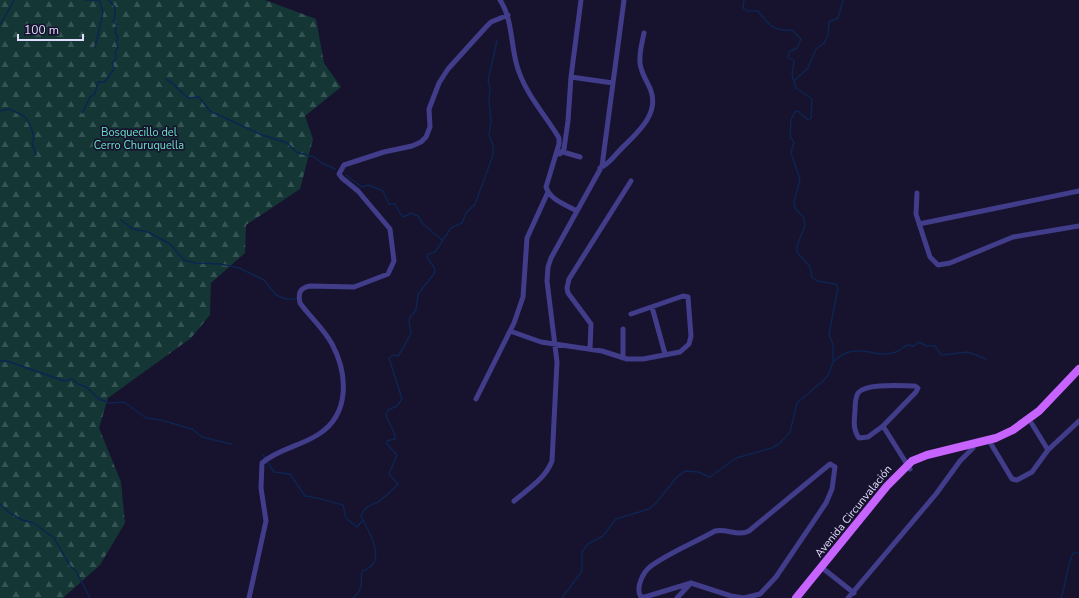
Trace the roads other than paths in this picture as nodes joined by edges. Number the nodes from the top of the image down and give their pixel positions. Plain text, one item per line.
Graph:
1 (500, 0) edge
2 (581, 0) edge
3 (624, 0) edge
4 (508, 15) junction
5 (644, 33) dead end
6 (571, 77) junction
7 (613, 83) junction
8 (563, 152) junction
9 (557, 154) junction
10 (580, 157) dead end
11 (600, 168) junction
12 (631, 181) dead end
13 (1079, 191) edge
14 (548, 192) junction
15 (917, 193) dead end
16 (577, 211) junction
17 (919, 224) junction
18 (1079, 226) edge
19 (652, 307) junction
20 (631, 314) dead end
21 (623, 329) dead end
22 (510, 331) junction
23 (555, 345) junction
24 (590, 349) junction
25 (665, 354) junction
26 (622, 358) junction
27 (1079, 369) edge
28 (1079, 376) edge
29 (476, 399) dead end
30 (1079, 421) edge
31 (1032, 424) junction
32 (883, 426) junction
33 (991, 444) junction
34 (973, 448) junction
35 (1048, 450) junction
36 (909, 466) junction
37 (514, 501) dead end
38 (825, 570) junction
39 (691, 583) junction
40 (854, 592) junction
41 (760, 596) edge
42 (248, 598) edge
43 (677, 598) edge
44 (744, 598) edge
45 (796, 598) edge
46 (803, 598) edge
47 (848, 598) edge

1 - 4 street
2 - 6 street
3 - 7 street
4 - 9 street
4 - 42 street
5 - 11 street
6 - 7 street
6 - 8 street
7 - 11 street
8 - 9 street
8 - 10 street
9 - 14 street
11 - 16 street
12 - 24 street
13 - 17 street
14 - 16 street
14 - 22 street
15 - 17 street
16 - 23 street
17 - 18 street
19 - 20 street
19 - 25 street
19 - 25 street
21 - 26 street
22 - 23 street
22 - 29 street
23 - 24 street
23 - 37 street
24 - 26 street
25 - 26 street
27 - 36 main road, Avenida Circunvalación
28 - 31 main road, Avenida Circunvalación
30 - 35 street
31 - 33 main road, Avenida Circunvalación
31 - 35 street
32 - 32 street
32 - 36 street
33 - 34 main road, Avenida Circunvalación
33 - 35 street
34 - 36 main road, Avenida Circunvalación
34 - 40 street
36 - 38 main road, Avenida Circunvalación
36 - 45 main road, Avenida Circunvalación
38 - 40 street
38 - 46 main road, Avenida Circunvalación
39 - 41 street
39 - 43 street
39 - 44 street
40 - 47 street
41 - 44 street

